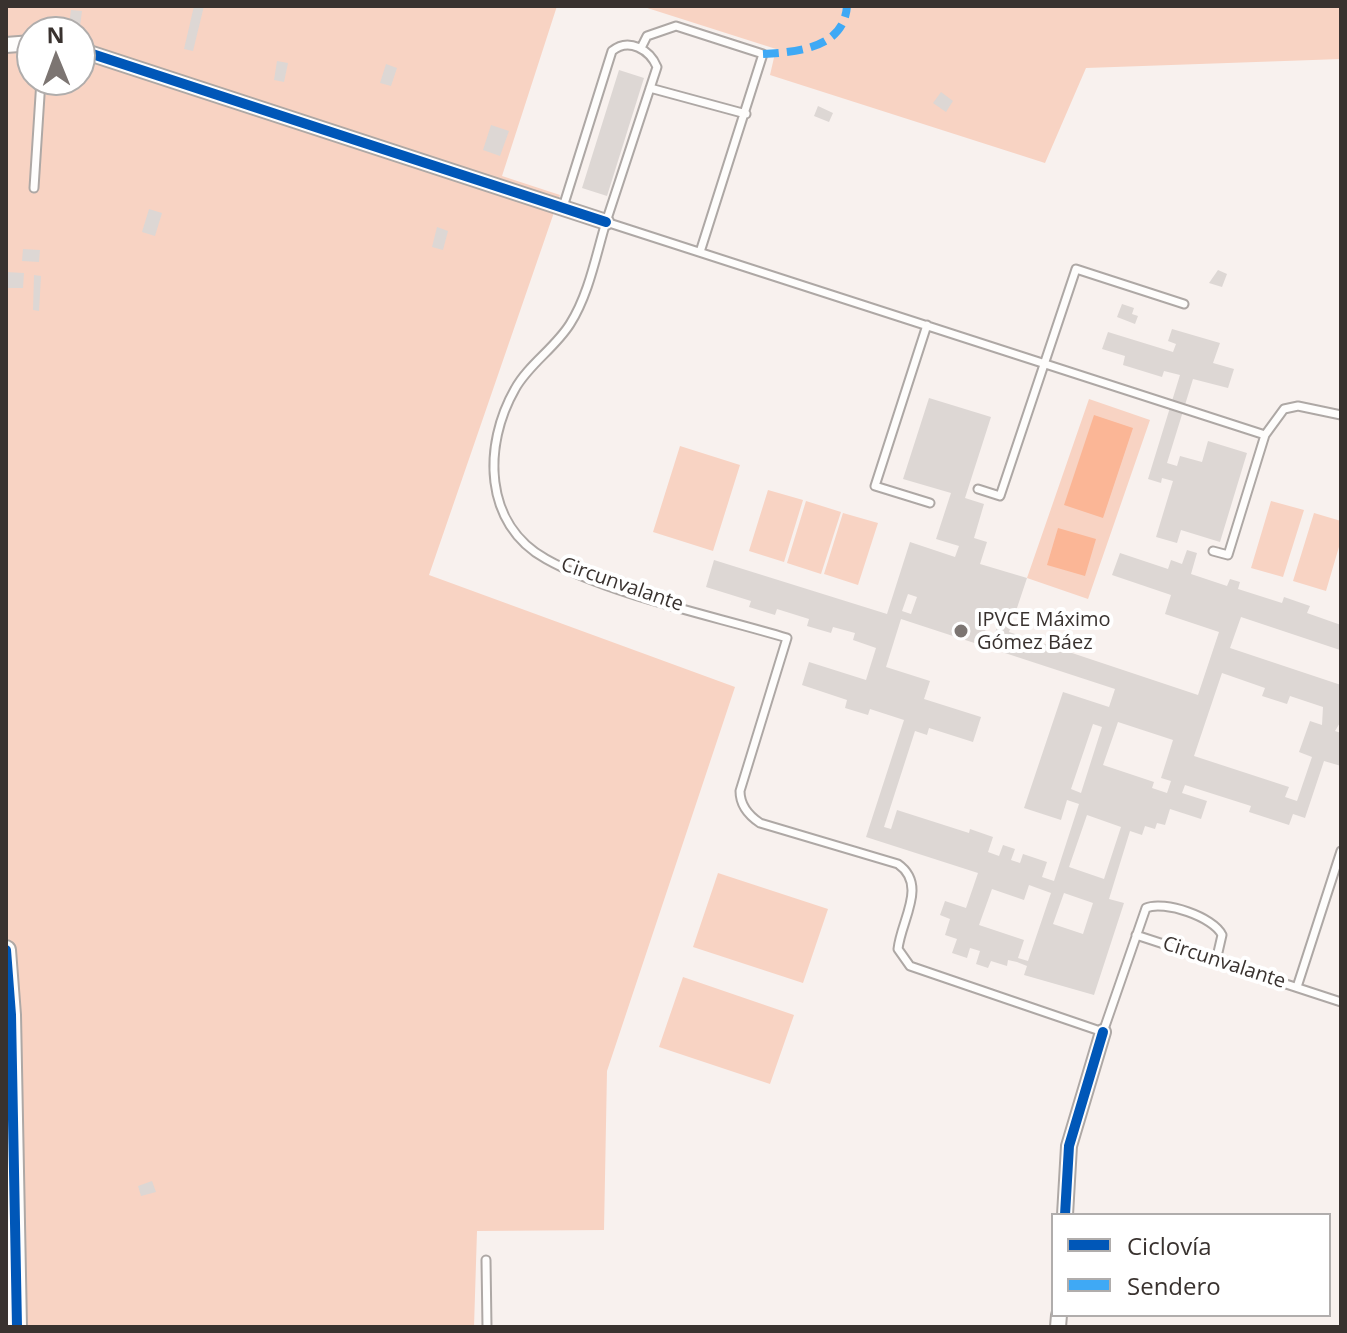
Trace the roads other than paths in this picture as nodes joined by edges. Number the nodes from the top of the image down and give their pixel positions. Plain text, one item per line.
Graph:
1 (641, 48) junction
2 (96, 55) edge
3 (650, 88) junction
4 (40, 96) edge
5 (746, 114) junction
6 (34, 188) dead end
7 (563, 207) junction
8 (606, 222) junction
9 (700, 252) junction
10 (1184, 304) dead end
11 (927, 325) junction
12 (1045, 363) junction
13 (1341, 415) edge
14 (1265, 435) junction
15 (978, 489) dead end
16 (930, 503) dead end
17 (1213, 551) dead end
18 (1341, 851) edge
19 (1136, 935) junction
20 (6, 950) edge
21 (1216, 961) junction
22 (1297, 987) junction
23 (1341, 1002) edge
24 (1103, 1032) junction
25 (1065, 1213) edge
26 (486, 1260) dead end
27 (17, 1327) edge
28 (487, 1327) edge

1 - 3 lane
1 - 5 lane
1 - 7 lane
2 - 7 street
3 - 5 lane
3 - 8 lane
4 - 6 lane
5 - 9 lane
7 - 8 street
8 - 9 lane
8 - 24 lane, Circunvalante
9 - 11 lane
10 - 12 lane
11 - 12 lane
11 - 16 lane
12 - 14 lane
12 - 15 lane
13 - 14 lane
14 - 17 lane
18 - 22 lane
19 - 21 lane, Circunvalante
19 - 21 lane
19 - 24 lane, Circunvalante
20 - 27 street
21 - 22 lane, Circunvalante
22 - 23 lane, Circunvalante
24 - 25 street
26 - 28 lane

